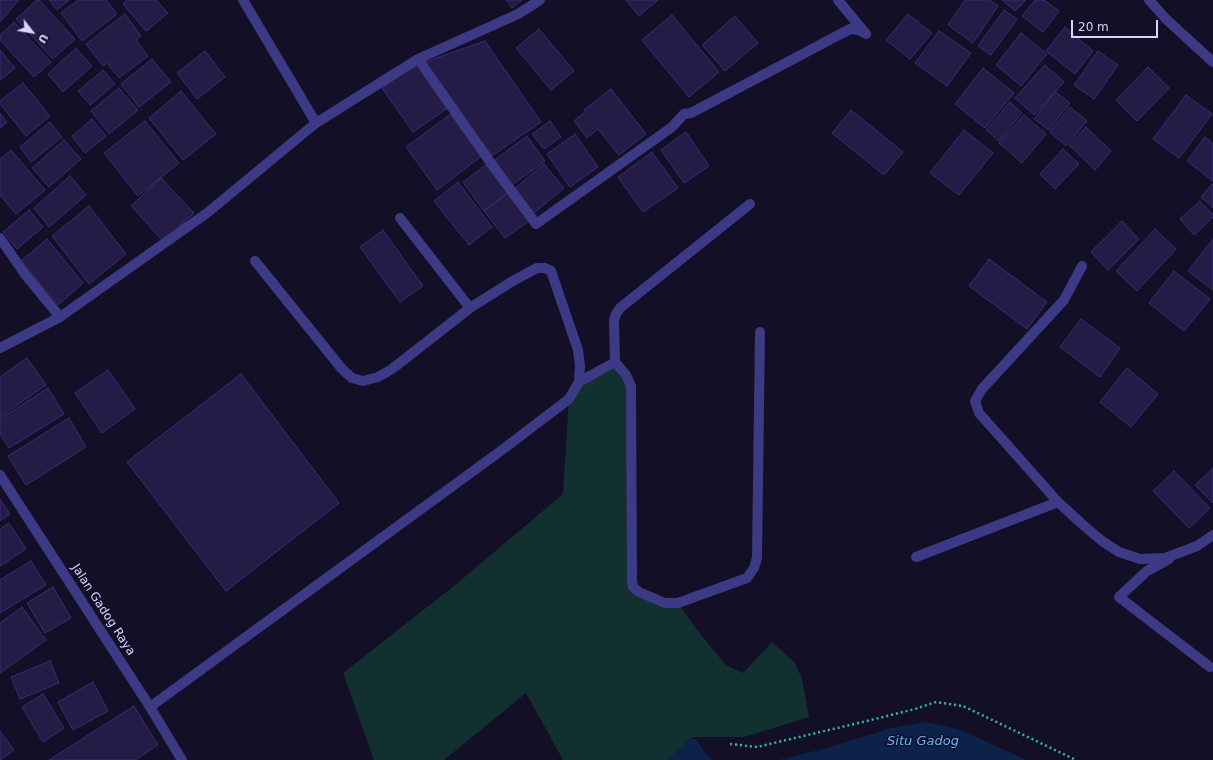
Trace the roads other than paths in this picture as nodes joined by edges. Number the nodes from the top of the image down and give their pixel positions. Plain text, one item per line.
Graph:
1 (243, 0) edge
2 (540, 0) edge
3 (838, 0) edge
4 (1149, 0) edge
5 (418, 59) junction
6 (1213, 62) edge
7 (316, 123) junction
8 (750, 204) dead end
9 (400, 218) dead end
10 (0, 238) edge
11 (255, 261) dead end
12 (1082, 266) dead end
13 (470, 308) junction
14 (60, 317) junction
15 (760, 332) dead end
16 (0, 348) edge
17 (615, 362) junction
18 (579, 382) junction
19 (0, 475) edge
20 (1058, 502) junction
21 (1213, 534) edge
22 (1179, 553) junction
23 (916, 557) dead end
24 (1210, 668) dead end
25 (150, 707) junction
26 (180, 759) edge

1 - 7 street
2 - 5 street
3 - 5 street
4 - 6 street
5 - 7 street
7 - 14 street
8 - 17 street
9 - 13 street
10 - 14 street
11 - 13 street
12 - 20 street
13 - 18 street
14 - 16 street
15 - 17 street
17 - 18 street
18 - 25 street
19 - 25 street, Jalan Gadog Raya
20 - 22 street
20 - 23 street
21 - 22 street
22 - 24 street
25 - 26 street, Jalan Gadog Raya

